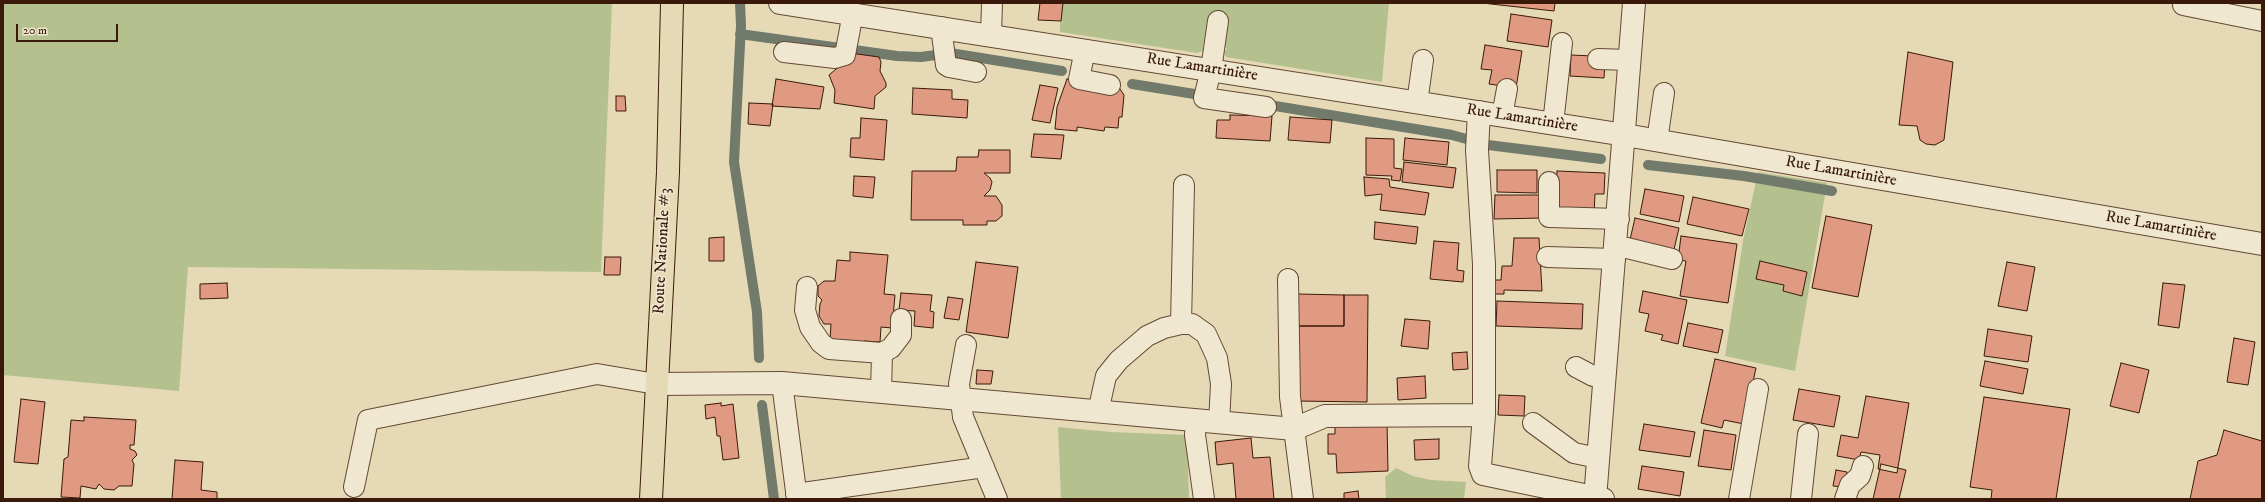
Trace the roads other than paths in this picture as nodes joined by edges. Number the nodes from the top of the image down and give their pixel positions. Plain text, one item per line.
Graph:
1 (672, 3) edge
2 (780, 3) edge
3 (992, 3) edge
4 (1634, 3) edge
5 (2183, 6) dead end
6 (853, 13) junction
7 (1218, 21) dead end
8 (2262, 21) edge
9 (991, 35) junction
10 (942, 36) junction
11 (1562, 43) dead end
12 (1085, 50) junction
13 (784, 52) dead end
14 (1598, 59) dead end
15 (1423, 60) dead end
16 (1630, 60) junction
17 (1211, 70) junction
18 (976, 72) dead end
19 (1110, 84) dead end
20 (1506, 89) dead end
21 (1664, 93) dead end
22 (1417, 102) junction
23 (1266, 107) dead end
24 (1502, 116) junction
25 (1554, 124) junction
26 (1478, 131) junction
27 (1625, 136) junction
28 (1656, 141) junction
29 (1549, 182) dead end
30 (1184, 185) dead end
31 (1618, 219) junction
32 (2262, 244) edge
33 (1616, 254) junction
34 (1547, 256) dead end
35 (1672, 259) dead end
36 (1288, 279) dead end
37 (807, 287) dead end
38 (901, 319) dead end
39 (1181, 324) junction
40 (966, 345) dead end
41 (882, 353) junction
42 (1576, 367) dead end
43 (1605, 376) junction
44 (782, 383) junction
45 (656, 384) junction
46 (1758, 389) dead end
47 (881, 392) junction
48 (961, 400) junction
49 (1098, 412) junction
50 (1484, 415) junction
51 (1196, 421) junction
52 (1219, 423) junction
53 (1533, 423) dead end
54 (1294, 429) junction
55 (1808, 434) dead end
56 (1598, 458) junction
57 (1862, 466) dead end
58 (984, 467) junction
59 (354, 487) dead end
60 (797, 496) edge
61 (1598, 498) edge
62 (651, 499) edge
63 (997, 499) edge
64 (1204, 499) edge
65 (1303, 499) edge
66 (1739, 499) edge
67 (1801, 499) edge
68 (1845, 499) edge

1 - 45 main road, Route Nationale #3
2 - 6 street, Rue Lamartinière
3 - 9 lane
4 - 16 street
5 - 8 lane
6 - 10 street, Rue Lamartinière
6 - 13 lane
7 - 17 lane
9 - 10 street, Rue Lamartinière
9 - 12 street, Rue Lamartinière
10 - 18 lane
11 - 25 lane
12 - 17 street, Rue Lamartinière
12 - 19 lane
14 - 16 lane
15 - 22 lane
16 - 27 street
17 - 22 street, Rue Lamartinière
17 - 23 lane
20 - 24 lane
21 - 28 lane
22 - 26 street, Rue Lamartinière
24 - 25 street, Rue Lamartinière
24 - 26 street, Rue Lamartinière
25 - 27 street, Rue Lamartinière
26 - 50 street
27 - 28 street, Rue Lamartinière
27 - 31 street
28 - 32 street, Rue Lamartinière
29 - 31 lane
30 - 39 lane
31 - 33 street
33 - 34 lane
33 - 35 lane
33 - 43 street
36 - 54 lane
37 - 41 lane
38 - 41 lane
39 - 49 lane
39 - 52 lane
40 - 48 lane
41 - 47 lane
42 - 43 lane
43 - 56 street
44 - 45 street
44 - 47 street
44 - 60 lane
45 - 59 lane
45 - 62 main road, Route Nationale #3
46 - 66 lane
47 - 48 street
48 - 49 street
48 - 58 lane
49 - 51 street
50 - 54 street
50 - 61 street
51 - 52 street
51 - 64 lane
52 - 54 street
53 - 56 lane
54 - 65 lane
55 - 67 lane
56 - 61 street
57 - 68 lane
58 - 60 lane
58 - 63 lane

